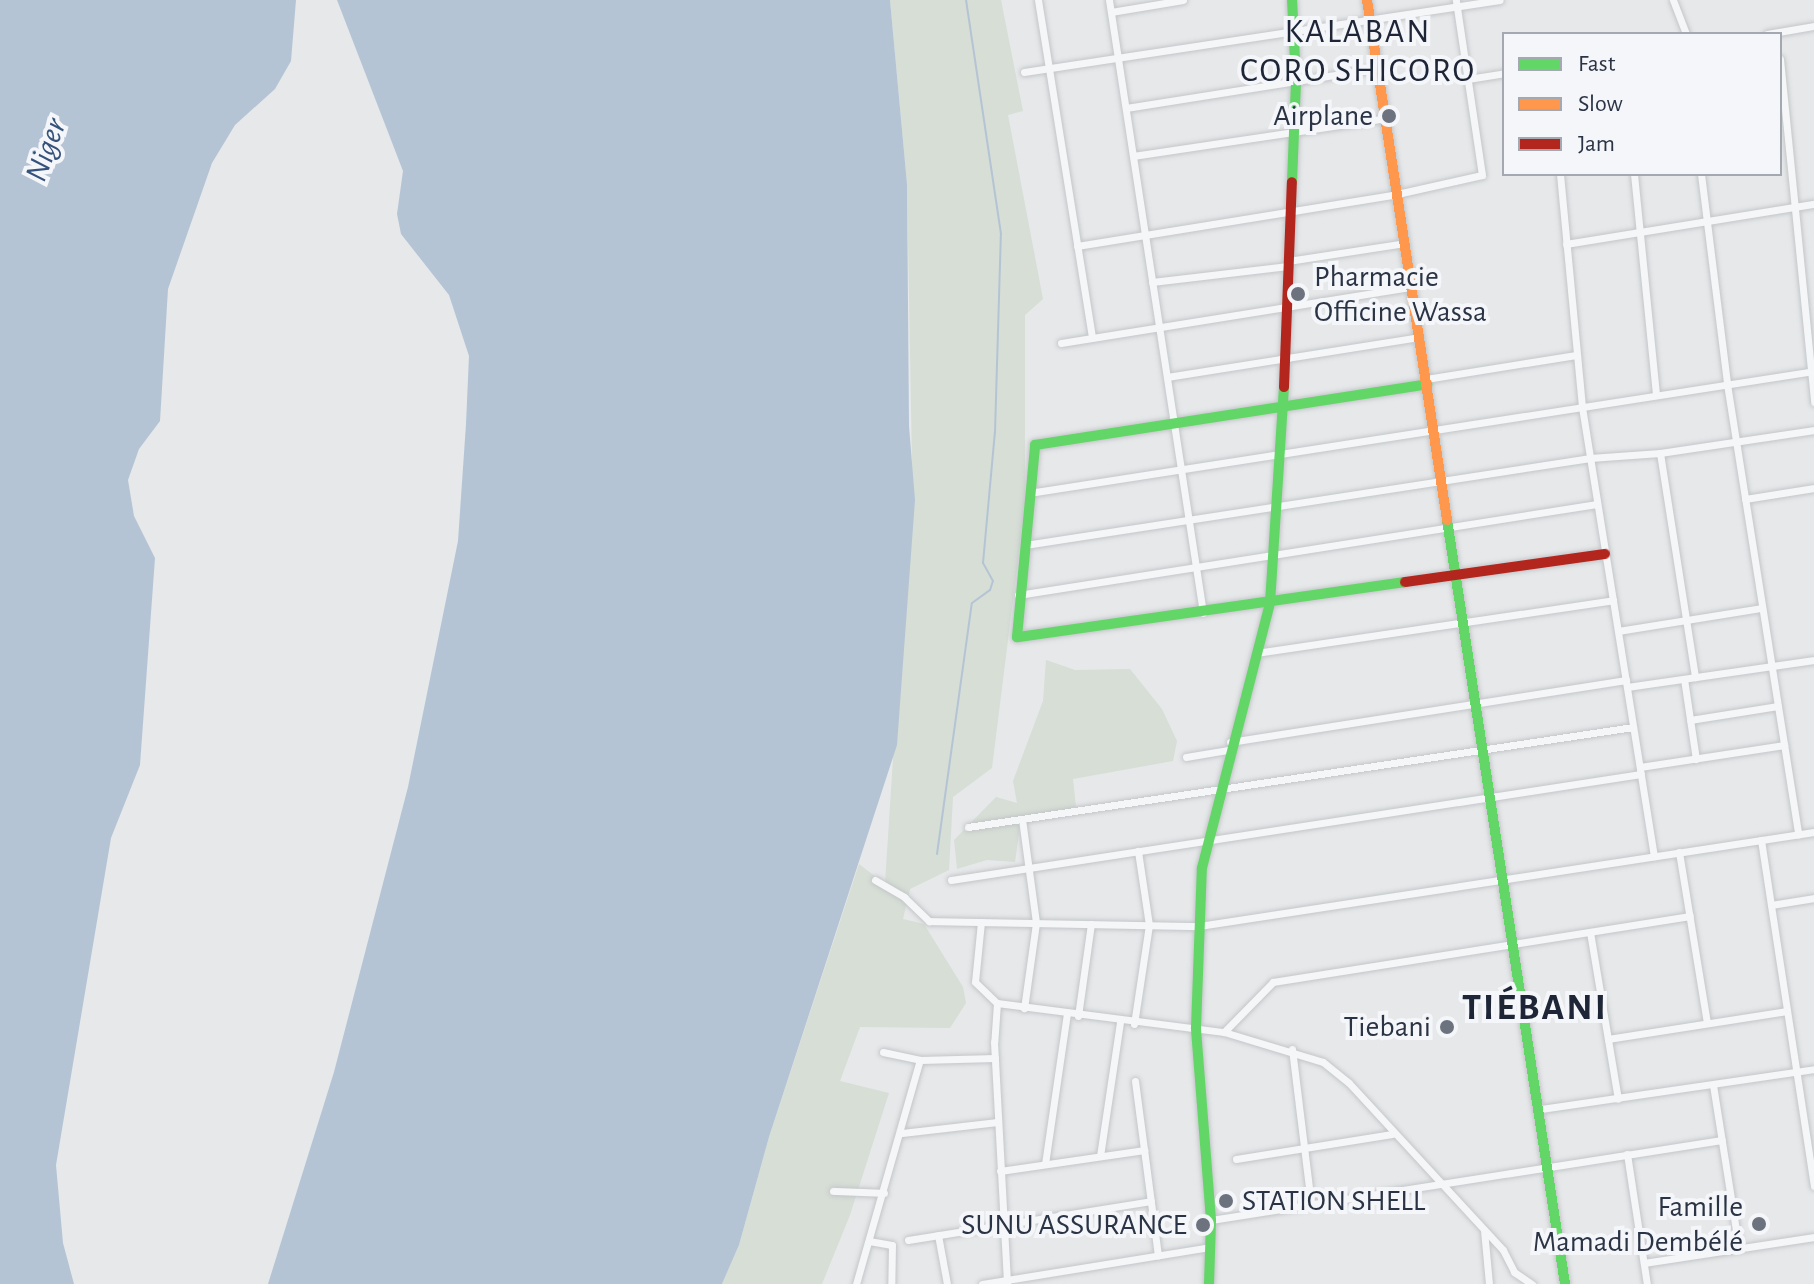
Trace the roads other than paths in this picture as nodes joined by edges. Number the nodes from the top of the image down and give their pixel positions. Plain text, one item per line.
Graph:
1 (1038, 0) edge
2 (1109, 0) edge
3 (1183, 0) edge
4 (1292, 0) edge
5 (1367, 0) edge
6 (1500, 0) edge
7 (1673, 0) edge
8 (1456, 3) edge
9 (1111, 12) junction
10 (1370, 20) junction
11 (1814, 26) edge
12 (1295, 31) junction
13 (1685, 32) edge
14 (1782, 32) edge
15 (1118, 58) junction
16 (1049, 68) junction
17 (1378, 68) junction
18 (1024, 72) dead end
19 (1502, 73) edge
20 (1468, 79) junction
21 (1782, 79) edge
22 (1296, 81) junction
23 (1126, 108) junction
24 (1386, 118) junction
25 (1293, 132) junction
26 (1133, 156) junction
27 (1560, 176) edge
28 (1634, 176) edge
29 (1701, 176) edge
30 (1397, 194) junction
31 (1814, 204) edge
32 (1795, 207) junction
33 (1290, 212) junction
34 (1705, 222) junction
35 (1639, 232) junction
36 (1145, 235) junction
37 (1405, 243) junction
38 (1566, 244) junction
39 (1077, 246) junction
40 (1288, 264) junction
41 (1152, 282) junction
42 (1412, 287) junction
43 (1287, 307) junction
44 (1159, 328) junction
45 (1419, 337) junction
46 (1092, 338) junction
47 (1061, 343) dead end
48 (1576, 355) junction
49 (1285, 358) junction
50 (1812, 371) edge
51 (1167, 377) junction
52 (1426, 382) junction
53 (1727, 384) junction
54 (1656, 395) junction
55 (1814, 402) edge
56 (1284, 406) junction
57 (1582, 407) junction
58 (1174, 423) junction
59 (1814, 430) edge
60 (1434, 431) junction
61 (1736, 442) junction
62 (1660, 453) junction
63 (1283, 455) junction
64 (1590, 458) junction
65 (1181, 472) junction
66 (1441, 481) junction
67 (1814, 488) edge
68 (1029, 493) junction
69 (1745, 499) junction
70 (1597, 504) junction
71 (1281, 506) junction
72 (1188, 520) junction
73 (1449, 527) junction
74 (1025, 545) junction
75 (1277, 554) junction
76 (1605, 554) junction
77 (1196, 567) junction
78 (1456, 576) junction
79 (1018, 595) junction
80 (1613, 600) junction
81 (1270, 603) junction
82 (1762, 608) junction
83 (1203, 613) junction
84 (1686, 620) junction
85 (1463, 622) junction
86 (1618, 631) junction
87 (1256, 653) junction
88 (1814, 660) edge
89 (1771, 666) junction
90 (1695, 677) junction
91 (1684, 679) junction
92 (1626, 684) junction
93 (1476, 704) junction
94 (1778, 706) junction
95 (1690, 720) junction
96 (1633, 727) junction
97 (1784, 745) junction
98 (1229, 746) junction
99 (1483, 750) junction
100 (1186, 757) dead end
101 (1696, 759) junction
102 (1640, 771) junction
103 (1218, 790) junction
104 (1490, 797) junction
105 (1022, 819) junction
106 (968, 827) dead end
107 (1814, 832) edge
108 (1798, 834) junction
109 (1761, 840) junction
110 (1205, 841) junction
111 (1138, 851) junction
112 (1679, 852) junction
113 (1654, 856) junction
114 (1029, 868) junction
115 (1503, 879) junction
116 (875, 880) dead end
117 (951, 880) dead end
118 (1814, 898) edge
119 (1771, 905) junction
120 (1690, 916) junction
121 (981, 922) junction
122 (1036, 923) junction
123 (1091, 924) junction
124 (1149, 925) junction
125 (1199, 926) junction
126 (1590, 932) junction
127 (1513, 944) junction
128 (997, 1003) junction
129 (1024, 1008) junction
130 (1787, 1011) junction
131 (1067, 1014) junction
132 (1078, 1016) junction
133 (1120, 1022) junction
134 (1707, 1023) junction
135 (1134, 1024) junction
136 (1196, 1028) junction
137 (1224, 1032) junction
138 (1608, 1039) junction
139 (1292, 1049) junction
140 (883, 1052) dead end
141 (995, 1058) junction
142 (920, 1060) junction
143 (1814, 1069) edge
144 (1796, 1072) junction
145 (1135, 1081) dead end
146 (1713, 1085) junction
147 (1618, 1099) junction
148 (1541, 1109) junction
149 (997, 1122) junction
150 (1810, 1127) edge
151 (902, 1133) junction
152 (1392, 1134) junction
153 (1722, 1140) junction
154 (1302, 1148) junction
155 (1144, 1150) junction
156 (1627, 1154) junction
157 (1100, 1156) junction
158 (1236, 1159) dead end
159 (1045, 1164) junction
160 (1547, 1167) junction
161 (1000, 1171) junction
162 (1443, 1183) junction
163 (1814, 1186) edge
164 (833, 1191) dead end
165 (884, 1193) junction
166 (1151, 1201) junction
167 (1311, 1204) junction
168 (1211, 1220) junction
169 (1002, 1225) junction
170 (1484, 1229) junction
171 (938, 1235) junction
172 (1814, 1237) edge
173 (908, 1240) dead end
174 (869, 1241) junction
175 (1211, 1247) junction
176 (1739, 1249) junction
177 (1158, 1255) junction
178 (1644, 1263) junction
179 (1007, 1282) edge
180 (856, 1284) edge
181 (891, 1284) edge
182 (947, 1284) edge
183 (982, 1284) edge
184 (1209, 1284) edge
185 (1489, 1284) edge
186 (1532, 1284) edge
187 (1565, 1284) edge
188 (1647, 1284) edge

1 - 16 street
2 - 9 street
3 - 9 street
4 - 12 street
5 - 10 street
6 - 8 street
7 - 13 street
8 - 10 street
8 - 20 street
9 - 15 street
10 - 12 street
10 - 17 street
11 - 14 street
12 - 15 street
12 - 22 street
15 - 16 street
15 - 23 street
16 - 18 street
16 - 39 street
17 - 22 street
17 - 24 street
19 - 20 street
20 - 30 street
21 - 32 street
22 - 23 street
22 - 25 street
23 - 26 street
24 - 25 street
24 - 30 street
25 - 26 street
25 - 33 street
26 - 36 street
27 - 38 street
28 - 35 street
29 - 34 street
30 - 33 street
30 - 37 street
31 - 32 street
32 - 34 street
32 - 50 street
33 - 36 street
33 - 40 street
34 - 35 street
34 - 53 street
35 - 38 street
35 - 54 street
36 - 39 street
36 - 41 street
37 - 40 street
37 - 42 street
38 - 48 street
39 - 46 street
40 - 41 street
40 - 43 street
41 - 44 street
42 - 43 street
42 - 45 street
43 - 44 street
43 - 49 street
44 - 46 street
44 - 51 street
45 - 49 street
45 - 52 street
46 - 47 street
48 - 52 street
48 - 57 street
49 - 51 street
49 - 56 street
50 - 53 street
50 - 55 street
51 - 58 street
52 - 56 street
52 - 60 street
53 - 54 street
53 - 61 street
54 - 57 street
56 - 58 street
56 - 63 street
57 - 60 street
57 - 64 street
58 - 65 street
58 - 68 street
59 - 61 street
60 - 63 street
60 - 66 street
61 - 62 street
61 - 69 street
62 - 64 street
62 - 84 street
63 - 65 street
63 - 71 street
64 - 66 street
64 - 70 street
65 - 68 street
65 - 72 street
66 - 71 street
66 - 73 street
67 - 69 street
68 - 74 street
69 - 82 street
70 - 73 street
70 - 76 street
71 - 72 street
71 - 75 street
72 - 74 street
72 - 77 street
73 - 75 street
73 - 78 street
74 - 79 street
75 - 77 street
75 - 81 street
76 - 78 street
76 - 80 street
77 - 79 street
77 - 83 street
78 - 81 street
78 - 85 street
79 - 83 street
80 - 85 street
80 - 86 street
81 - 83 street
81 - 87 street
82 - 84 street
82 - 89 street
84 - 86 street
84 - 90 street
85 - 87 street
85 - 93 street
86 - 92 street
87 - 98 street
88 - 89 street
89 - 90 street
89 - 94 street
90 - 91 street
91 - 92 street
91 - 95 street
92 - 93 street
92 - 96 street
93 - 98 street
93 - 99 street
94 - 95 street
94 - 97 street
95 - 101 street
96 - 99 street
96 - 102 street
97 - 101 street
97 - 108 street
98 - 100 street
98 - 103 street
99 - 103 street
99 - 104 street
101 - 102 street
102 - 104 street
102 - 113 street
103 - 105 street
103 - 110 street
104 - 110 street
104 - 115 street
105 - 106 street
105 - 114 street
107 - 108 street
108 - 109 street
109 - 112 street
109 - 119 street
110 - 111 street
110 - 125 street
111 - 114 street
111 - 124 street
112 - 113 street
112 - 120 street
113 - 115 street
114 - 117 street
114 - 122 street
115 - 125 street
115 - 127 street
116 - 121 street
118 - 119 street
119 - 130 street
120 - 126 street
120 - 134 street
121 - 122 street
121 - 128 street
122 - 123 street
122 - 129 street
123 - 124 street
123 - 132 street
124 - 125 street
124 - 135 street
125 - 136 street
126 - 127 street
126 - 138 street
127 - 137 street
127 - 148 street
128 - 129 street
128 - 141 street
129 - 131 street
130 - 134 street
130 - 144 street
131 - 132 street
131 - 159 street
132 - 133 street
133 - 135 street
133 - 157 street
134 - 138 street
135 - 136 street
136 - 137 street
136 - 168 street
137 - 139 street
138 - 147 street
139 - 152 street
139 - 154 street
140 - 142 street
141 - 142 street
141 - 149 street
142 - 151 street
143 - 144 street
144 - 146 street
144 - 150 street
145 - 155 street
146 - 147 street
146 - 153 street
147 - 148 street
148 - 160 street
149 - 151 street
149 - 161 street
150 - 163 street
151 - 165 street
152 - 154 street
152 - 162 street
153 - 156 street
153 - 176 street
154 - 158 street
154 - 167 street
155 - 157 street
155 - 166 street
156 - 160 street
156 - 178 street
157 - 159 street
159 - 161 street
160 - 162 street
160 - 187 street
161 - 169 street
162 - 167 street
162 - 170 street
164 - 165 street
165 - 174 street
166 - 169 street
166 - 177 street
167 - 168 street
168 - 175 street
169 - 171 street
169 - 179 street
170 - 185 street
170 - 186 street
171 - 173 street
171 - 182 street
172 - 176 street
174 - 180 street
174 - 181 street
175 - 177 street
175 - 184 street
176 - 178 street
177 - 179 street
178 - 188 street
179 - 183 street

